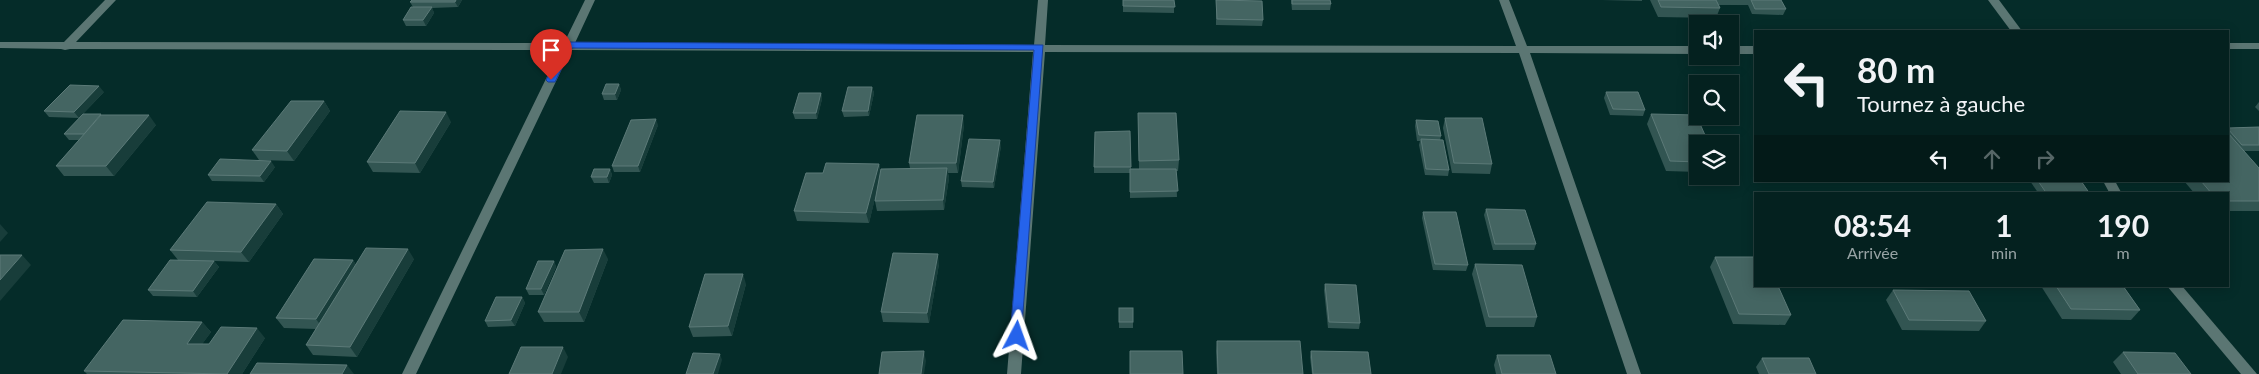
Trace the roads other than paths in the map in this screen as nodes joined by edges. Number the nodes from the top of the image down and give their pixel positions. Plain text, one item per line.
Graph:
1 (111, 0) edge
2 (590, 0) edge
3 (1043, 0) edge
4 (1504, 0) edge
5 (1993, 0) edge
6 (2016, 30) edge
7 (0, 45) edge
8 (568, 45) junction
9 (2229, 46) edge
10 (2259, 46) edge
11 (65, 47) junction
12 (1039, 47) junction
13 (1523, 49) junction
14 (1689, 50) edge
15 (1739, 50) edge
16 (1754, 50) edge
17 (2175, 287) edge
18 (409, 374) edge
19 (1014, 374) edge
20 (1634, 374) edge
21 (2250, 374) edge

1 - 11 street
2 - 8 street
3 - 12 street
4 - 13 street
5 - 6 street
7 - 11 street
8 - 11 street
8 - 12 street
8 - 18 street
9 - 10 street
12 - 13 street
12 - 19 street
13 - 14 street
13 - 20 street
15 - 16 street
17 - 21 street

